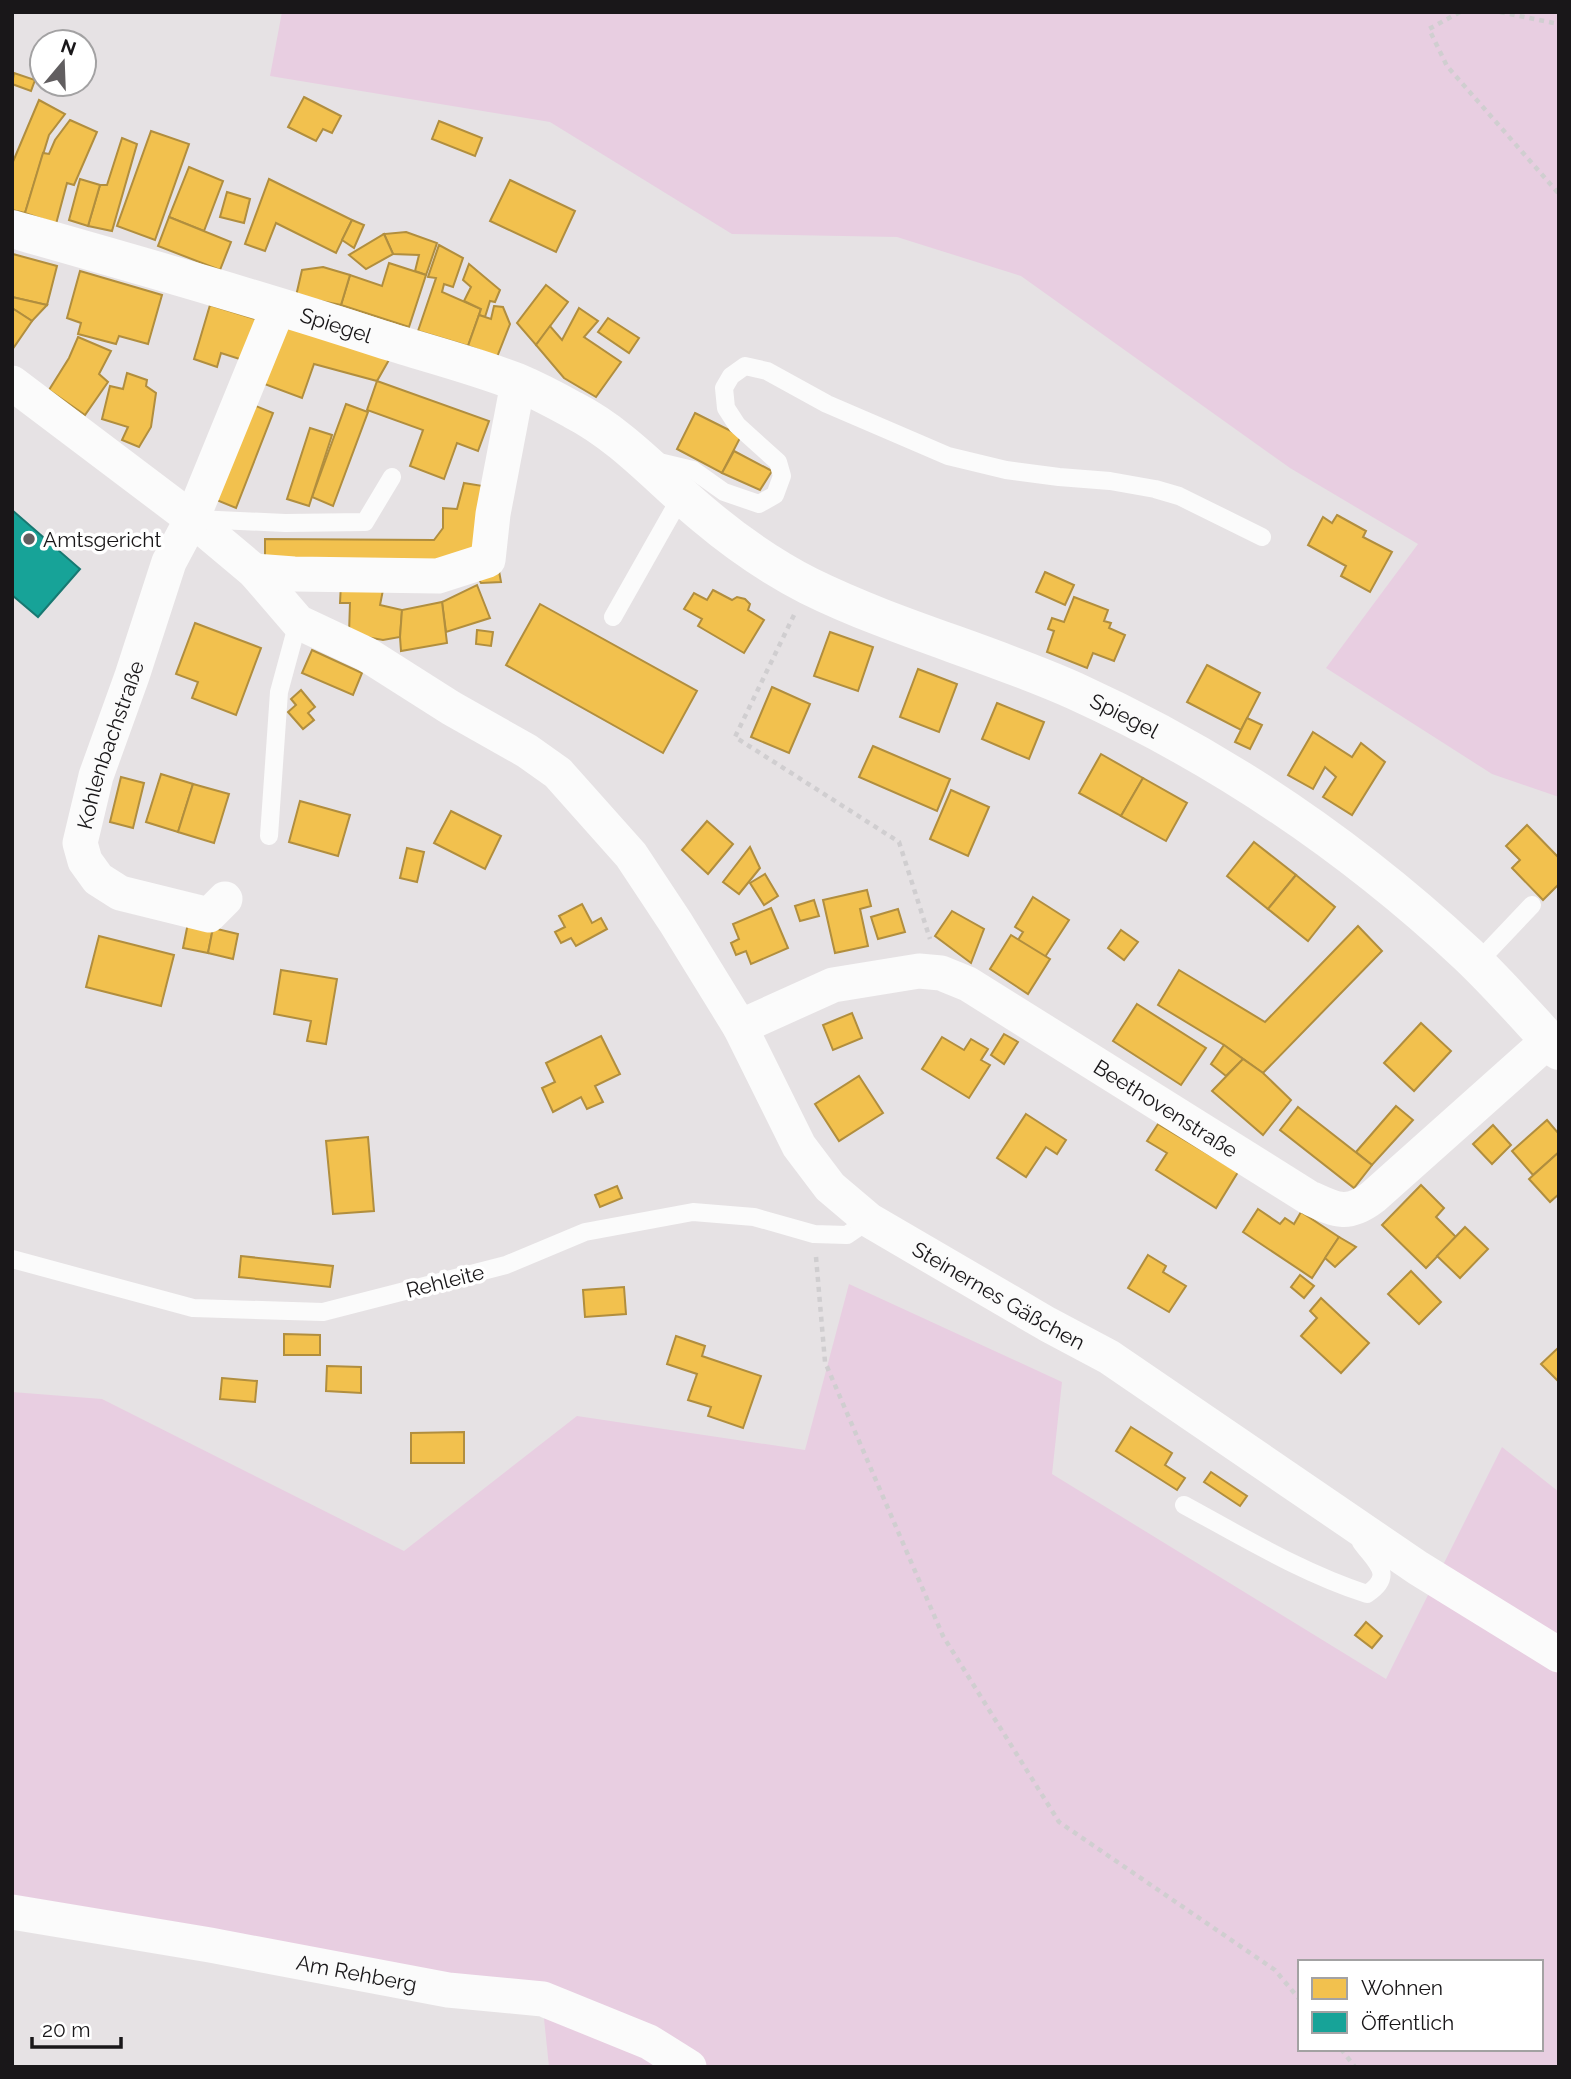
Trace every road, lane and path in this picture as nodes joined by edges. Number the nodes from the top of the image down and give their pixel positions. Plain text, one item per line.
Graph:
1 (1460, 12) edge
2 (1500, 12) edge
3 (1559, 24) edge
4 (1559, 194) edge
5 (12, 229) edge
6 (279, 306) junction
7 (12, 383) edge
8 (518, 383) junction
9 (641, 458) junction
10 (391, 477) dead end
11 (682, 495) junction
12 (192, 519) junction
13 (1262, 537) dead end
14 (254, 570) junction
15 (808, 585) junction
16 (613, 617) dead end
17 (298, 622) junction
18 (269, 835) dead end
19 (225, 899) dead end
20 (1532, 905) dead end
21 (1476, 963) junction
22 (941, 973) junction
23 (740, 1027) junction
24 (1554, 1046) edge
25 (869, 1220) junction
26 (814, 1234) junction
27 (12, 1259) edge
28 (1184, 1505) dead end
29 (1345, 1519) junction
30 (1559, 1655) edge
31 (12, 1912) edge
32 (1298, 1998) edge
33 (1343, 2051) edge
34 (689, 2067) edge
35 (1355, 2067) edge

1 - 4 path
2 - 3 path
5 - 6 street, Spiegel
6 - 8 street, Spiegel
6 - 12 street, Kohlenbachstraße
7 - 12 street
8 - 9 street, Spiegel
8 - 14 street
9 - 11 street, Spiegel
9 - 13 lane, Spiegel
10 - 12 lane
11 - 15 street, Spiegel
11 - 16 lane
12 - 14 street
12 - 19 street, Kohlenbachstraße
14 - 17 street
15 - 21 street, Spiegel
15 - 22 path
17 - 18 lane
17 - 23 street, Steinernes Gäßchen
20 - 21 lane
21 - 24 street, Spiegel
22 - 23 street, Beethovenstraße
22 - 24 street, Beethovenstraße
23 - 25 street, Steinernes Gäßchen
25 - 26 lane, Rehleite
25 - 29 street, Steinernes Gäßchen
26 - 27 lane, Rehleite
26 - 32 path
28 - 29 lane
29 - 30 street, Steinernes Gäßchen
31 - 34 street, Am Rehberg
33 - 35 path

